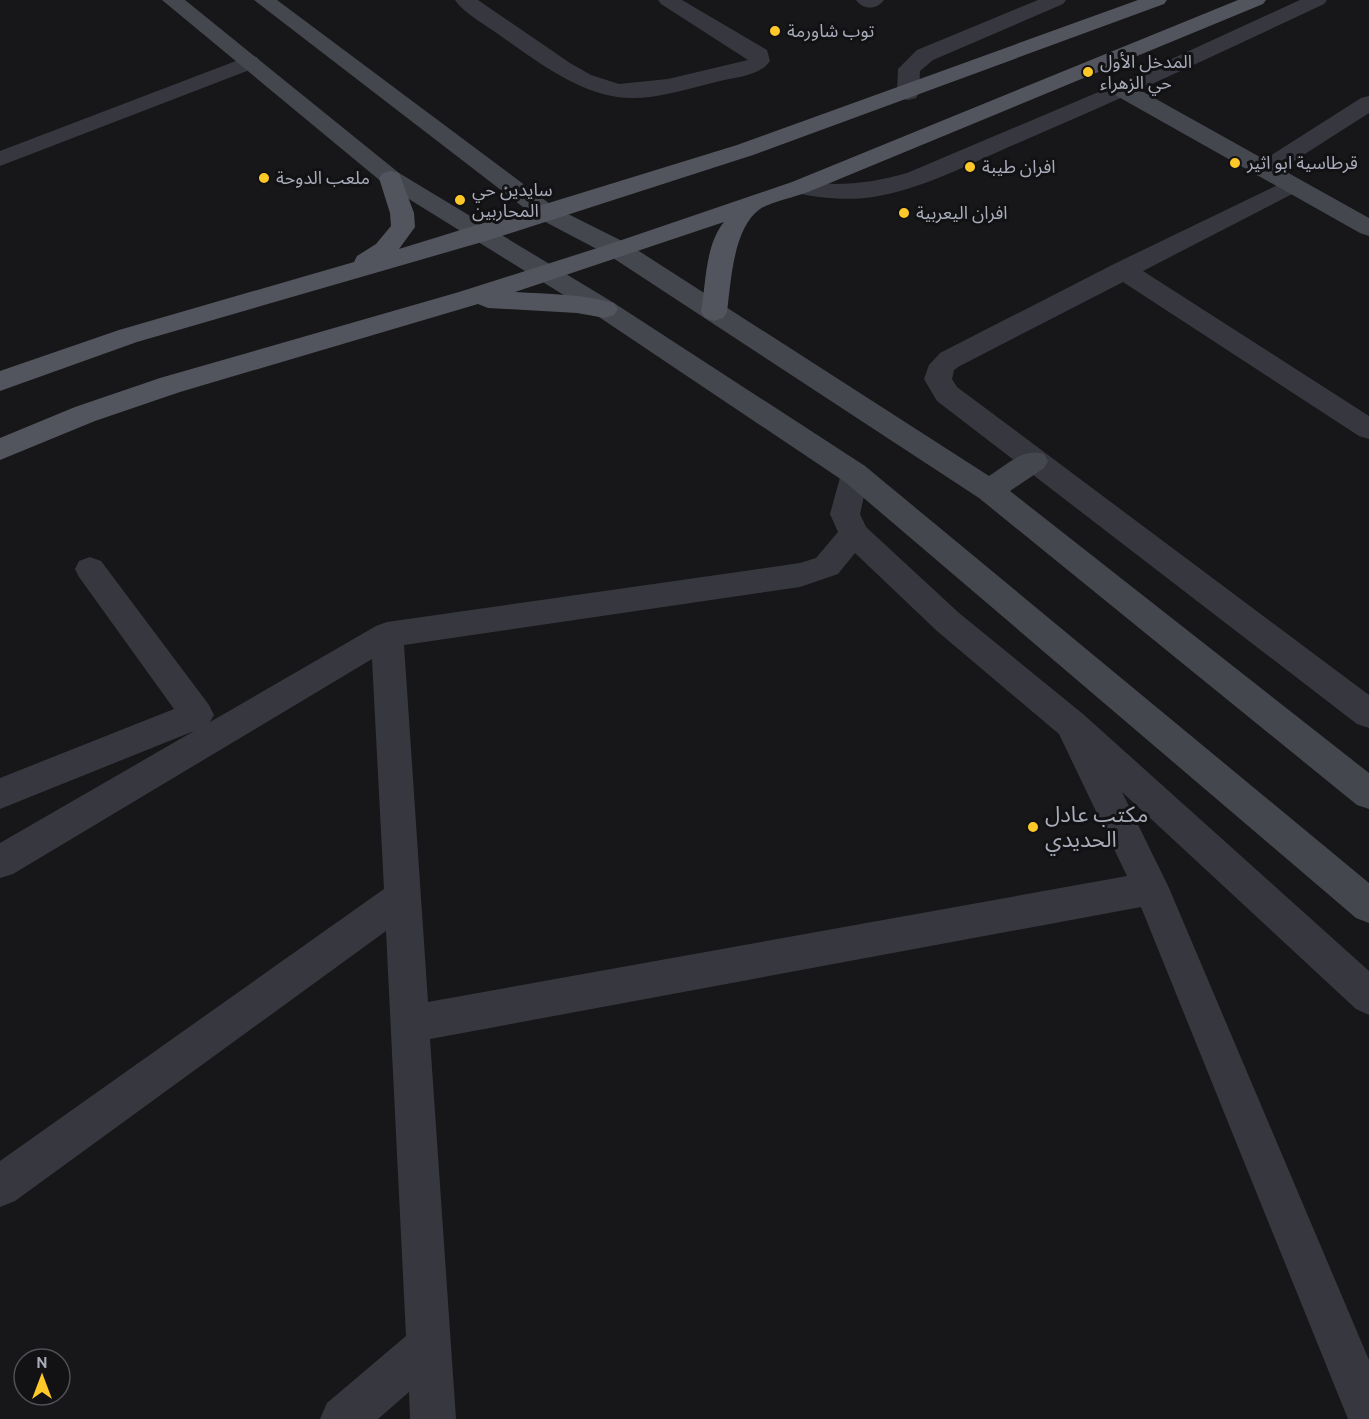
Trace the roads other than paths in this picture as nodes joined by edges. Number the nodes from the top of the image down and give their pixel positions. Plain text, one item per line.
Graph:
1 (172, 0) edge
2 (264, 0) edge
3 (668, 0) edge
4 (866, 0) edge
5 (874, 0) edge
6 (1056, 0) edge
7 (1157, 0) edge
8 (1256, 0) edge
9 (1317, 0) edge
10 (473, 1) edge
11 (249, 62) junction
12 (1123, 90) junction
13 (908, 93) junction
14 (1369, 103) edge
15 (0, 159) edge
16 (1264, 170) junction
17 (391, 178) junction
18 (1292, 185) junction
19 (800, 187) junction
20 (753, 202) junction
21 (545, 212) junction
22 (1369, 228) edge
23 (480, 234) junction
24 (619, 250) junction
25 (1123, 270) junction
26 (544, 273) junction
27 (346, 274) junction
28 (468, 298) junction
29 (605, 309) junction
30 (714, 312) junction
31 (0, 381) edge
32 (1369, 429) edge
33 (0, 450) edge
34 (1035, 461) junction
35 (855, 474) junction
36 (989, 490) junction
37 (854, 534) junction
38 (90, 569) dead end
39 (387, 635) junction
40 (1369, 714) edge
41 (1071, 723) junction
42 (0, 794) edge
43 (1369, 794) edge
44 (0, 862) edge
45 (1151, 888) junction
46 (403, 897) junction
47 (1369, 906) edge
48 (1369, 996) edge
49 (410, 1024) junction
50 (0, 1186) edge
51 (429, 1345) junction
52 (1369, 1414) edge
53 (343, 1419) edge
54 (433, 1419) edge

1 - 11 main road
2 - 21 main road
3 - 10 street
4 - 5 street
6 - 13 street
7 - 13 main road
8 - 19 main road
9 - 12 street
11 - 15 street
11 - 17 main road
12 - 16 main road
12 - 19 street
13 - 21 main road
14 - 16 street
16 - 18 main road
17 - 23 main road
17 - 27 main road
18 - 22 main road
18 - 25 street
19 - 20 main road
20 - 24 main road
20 - 30 main road
21 - 23 main road
21 - 24 main road
23 - 26 main road
23 - 27 main road
24 - 26 main road
24 - 30 main road
25 - 32 street
25 - 34 street
26 - 28 main road
26 - 29 main road
27 - 31 main road
28 - 29 main road
28 - 33 main road
29 - 35 main road
30 - 36 main road
34 - 36 main road
34 - 40 street
35 - 37 street
35 - 47 main road
36 - 43 main road
37 - 39 street
37 - 41 street
38 - 42 street
39 - 44 street
39 - 46 street
41 - 45 street
41 - 48 street
45 - 49 street
45 - 52 street
46 - 49 street
46 - 50 street
49 - 51 street
51 - 53 street
51 - 54 street

